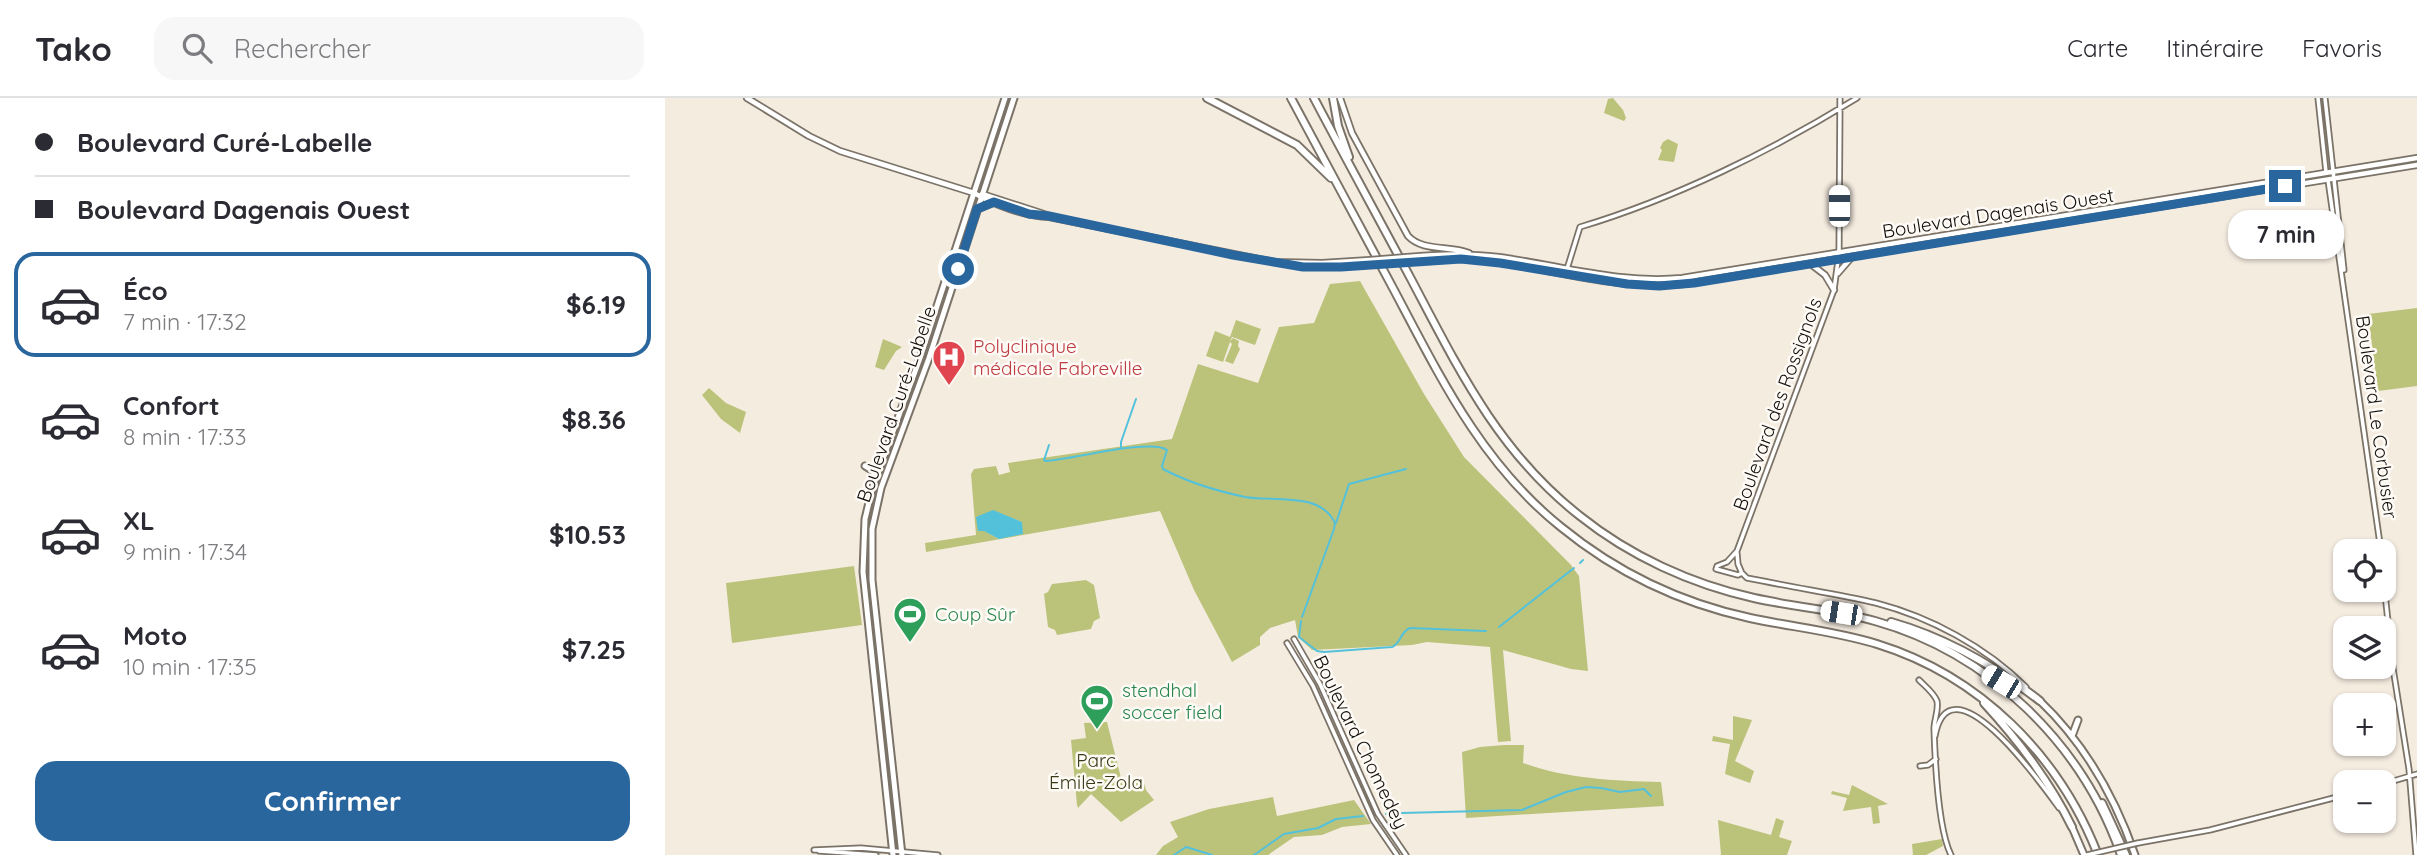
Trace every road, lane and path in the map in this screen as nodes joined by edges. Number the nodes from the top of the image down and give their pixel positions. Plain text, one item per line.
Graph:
1 (747, 98) edge
2 (1005, 98) edge
3 (1014, 98) edge
4 (1207, 98) edge
5 (1291, 98) edge
6 (1314, 98) edge
7 (1333, 98) edge
8 (1340, 98) edge
9 (1840, 98) edge
10 (1857, 98) edge
11 (2318, 98) edge
12 (2325, 98) edge
13 (1840, 108) junction
14 (2417, 158) edge
15 (2417, 165) edge
16 (2330, 176) junction
17 (1338, 185) junction
18 (1363, 188) junction
19 (974, 193) junction
20 (982, 195) junction
21 (994, 202) junction
22 (977, 209) junction
23 (1049, 216) junction
24 (1473, 254) junction
25 (1839, 256) junction
26 (1417, 258) junction
27 (1851, 258) junction
28 (1811, 264) junction
29 (1566, 271) junction
30 (1838, 273) junction
31 (1834, 290) junction
32 (865, 466) dead end
33 (875, 480) junction
34 (2379, 539) edge
35 (1737, 551) junction
36 (1742, 572) junction
37 (2386, 602) edge
38 (1823, 610) junction
39 (1294, 639) dead end
40 (1287, 643) dead end
41 (1967, 662) junction
42 (1919, 680) dead end
43 (1974, 692) junction
44 (2040, 701) junction
45 (2078, 720) dead end
46 (1935, 736) junction
47 (2072, 736) junction
48 (1936, 759) junction
49 (1920, 766) dead end
50 (2417, 774) edge
51 (2410, 776) junction
52 (2396, 780) edge
53 (2333, 798) edge
54 (2072, 827) junction
55 (893, 852) edge
56 (902, 853) edge
57 (876, 855) edge
58 (938, 855) edge
59 (1397, 855) edge
60 (1406, 855) edge
61 (1951, 855) edge
62 (2085, 855) edge
63 (2098, 855) edge
64 (2121, 855) edge
65 (2126, 855) edge
66 (2135, 855) edge
67 (2416, 855) edge

1 - 19 main road, Boulevard Dagenais Ouest
2 - 19 main road, Boulevard Curé-Labelle
3 - 20 main road, Boulevard Curé-Labelle
4 - 17 highway
5 - 17 highway
6 - 18 highway
7 - 18 highway
8 - 24 main road
9 - 13 street, Boulevard des Rossignols
10 - 13 street
11 - 16 street, Boulevard Le Corbusier
12 - 16 street, Boulevard Le Corbusier
13 - 25 street, Boulevard des Rossignols
13 - 29 street
14 - 16 main road, Boulevard Dagenais Ouest
15 - 16 main road, Boulevard Dagenais Ouest
16 - 25 main road, Boulevard Dagenais Ouest
16 - 27 main road, Boulevard Dagenais Ouest
16 - 34 street, Boulevard Le Corbusier
17 - 43 highway
18 - 38 highway
19 - 20 main road, Boulevard Dagenais Ouest
19 - 33 main road, Boulevard Curé-Labelle
20 - 21 main road, Boulevard Dagenais Ouest
20 - 22 main road, Boulevard Curé-Labelle
20 - 23 main road, Boulevard Dagenais Ouest
21 - 22 main road
21 - 23 main road, Boulevard Dagenais Ouest
22 - 56 main road, Boulevard Curé-Labelle
23 - 26 main road, Boulevard Dagenais Ouest, bridge
24 - 26 main road, Boulevard Dagenais Ouest
24 - 29 main road, Boulevard Dagenais Ouest
25 - 27 main road, Boulevard Dagenais Ouest
25 - 28 main road, Boulevard Dagenais Ouest
25 - 29 main road, Boulevard Dagenais Ouest
25 - 30 street, Boulevard des Rossignols
26 - 29 main road, Boulevard Dagenais Ouest
27 - 30 main road
28 - 29 main road, Boulevard Dagenais Ouest
28 - 31 main road
30 - 31 street, Boulevard des Rossignols
31 - 35 street, Boulevard des Rossignols
32 - 33 main road
33 - 55 main road, Boulevard Curé-Labelle
35 - 36 street
35 - 36 street, Boulevard des Rossignols
36 - 44 street
37 - 51 street
38 - 41 highway
38 - 44 highway
39 - 60 street, Boulevard Chomedey
40 - 59 street, Boulevard Chomedey
41 - 64 highway
41 - 65 highway
42 - 46 street
43 - 54 highway
43 - 63 highway
44 - 47 main road
45 - 47 main road
46 - 48 street
46 - 54 street
47 - 66 main road
48 - 49 street
48 - 61 street
50 - 51 street
51 - 52 street
51 - 67 street
53 - 62 street, bridge
54 - 62 main road
55 - 56 street
55 - 57 street
56 - 58 street

